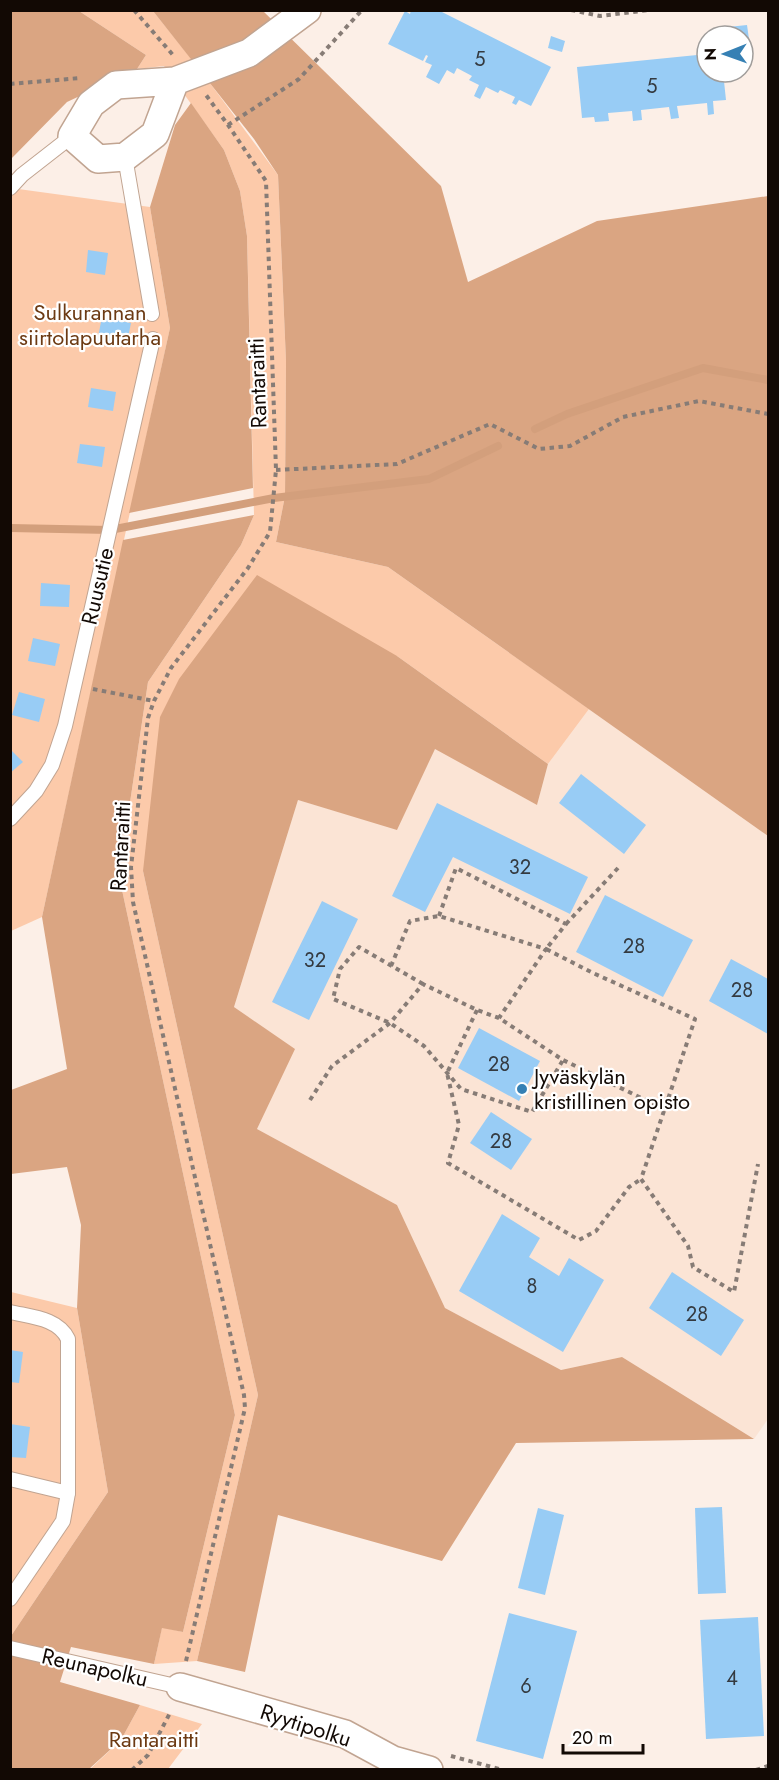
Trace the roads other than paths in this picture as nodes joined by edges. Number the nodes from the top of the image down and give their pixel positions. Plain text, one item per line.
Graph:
1 (307, 10) edge
2 (183, 78) junction
3 (72, 136) junction
4 (125, 157) junction
5 (10, 188) edge
6 (152, 314) dead end
7 (153, 339) dead end
8 (10, 819) edge
9 (10, 1312) edge
10 (10, 1479) edge
11 (68, 1493) junction
12 (10, 1599) edge
13 (10, 1648) edge
14 (180, 1687) joint
15 (429, 1770) edge

1 - 2 street
2 - 3 street
2 - 4 street
3 - 4 street
3 - 5 lane
4 - 6 lane
7 - 8 lane, Ruusutie
9 - 11 lane
10 - 11 lane
11 - 12 lane
13 - 14 lane, Reunapolku
14 - 15 street, Ryytipolku

